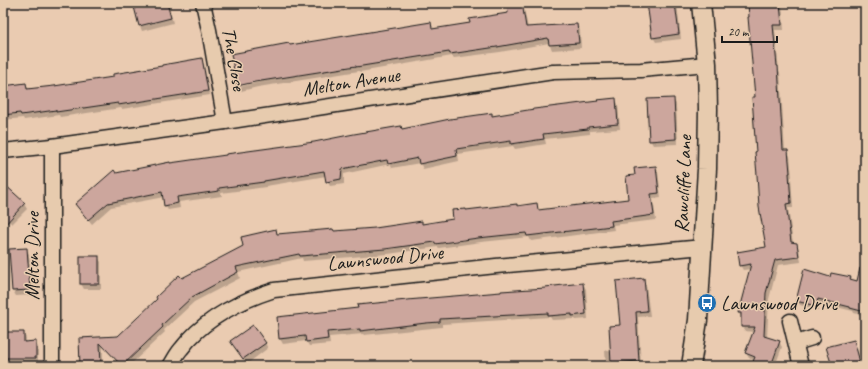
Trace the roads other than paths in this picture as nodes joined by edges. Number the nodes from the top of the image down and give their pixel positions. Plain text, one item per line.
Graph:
1 (203, 3) edge
2 (701, 3) edge
3 (707, 64) junction
4 (225, 122) junction
5 (52, 146) junction
6 (3, 151) edge
7 (703, 247) junction
8 (790, 321) dead end
9 (812, 338) dead end
10 (796, 343) junction
11 (52, 366) edge
12 (170, 366) edge
13 (691, 366) edge
14 (801, 366) edge

1 - 4 street, The Close
2 - 3 street, Rawcliffe Lane
3 - 4 street, Melton Avenue
3 - 7 street, Rawcliffe Lane
4 - 5 street, Melton Avenue
5 - 6 street, Melton Avenue
5 - 11 street, Melton Drive
7 - 12 street, Lawnswood Drive
7 - 13 street, Rawcliffe Lane
8 - 10 street
9 - 10 street
10 - 14 street

